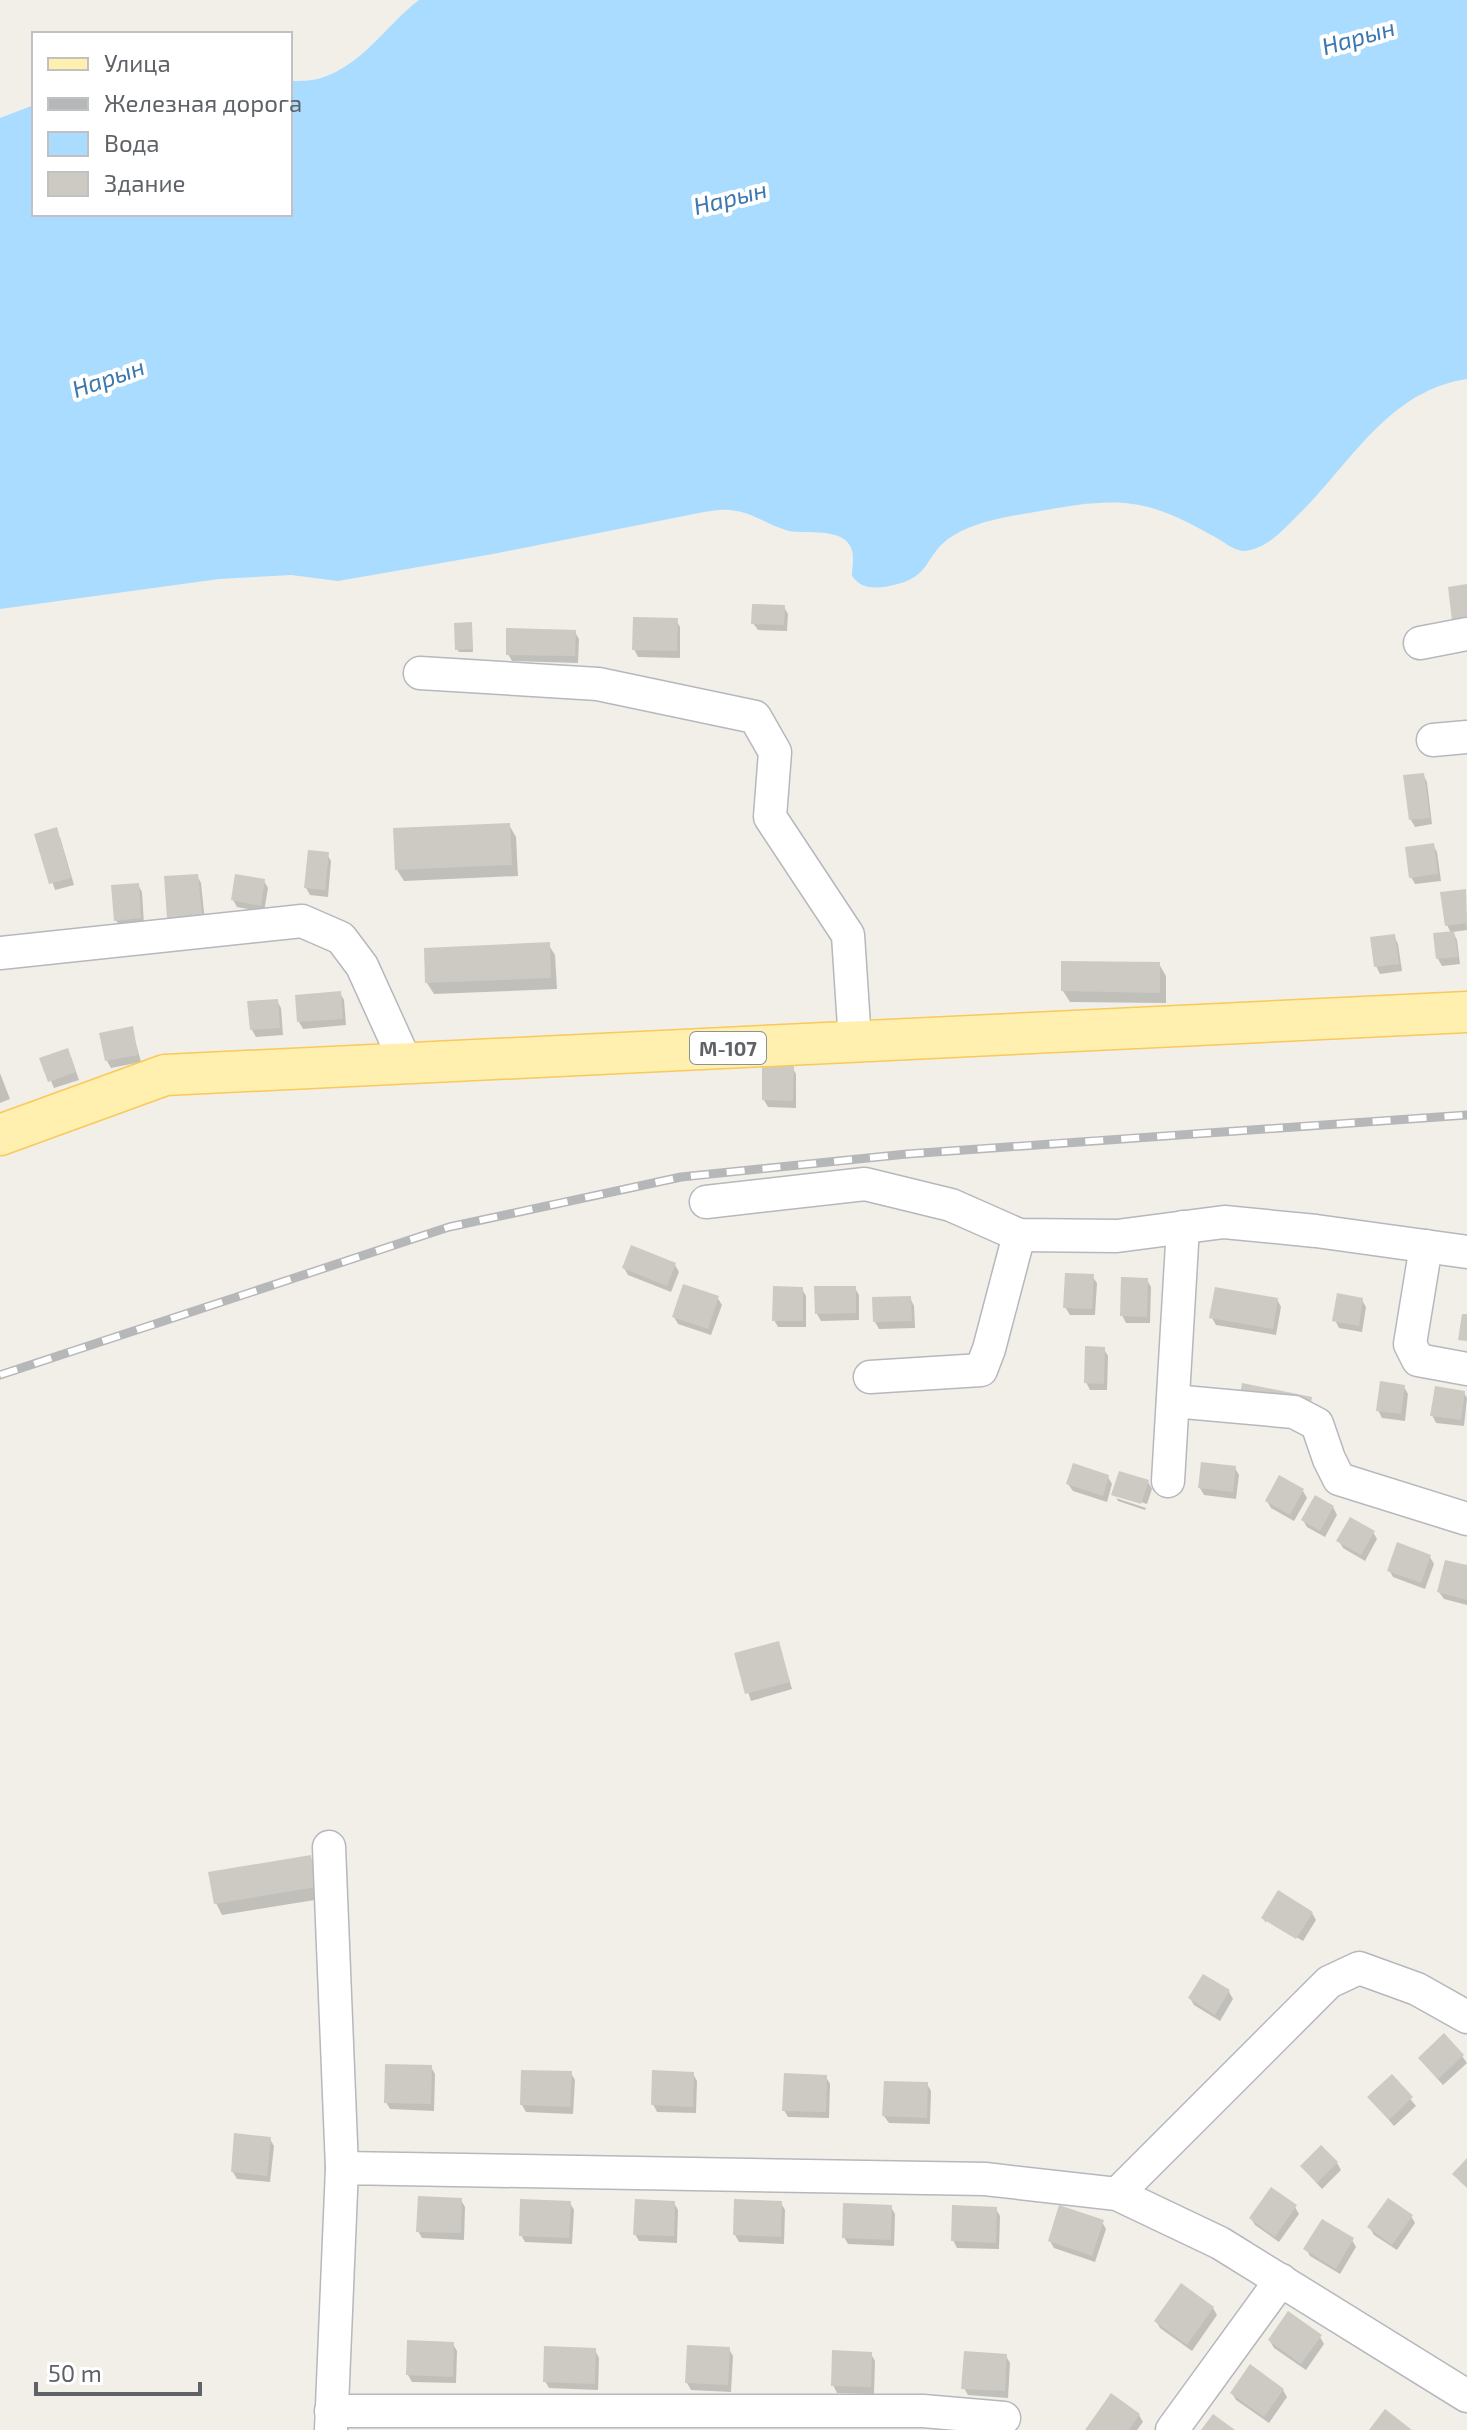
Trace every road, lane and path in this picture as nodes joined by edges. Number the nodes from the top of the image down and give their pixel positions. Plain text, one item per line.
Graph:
1 (1467, 634) edge
2 (1420, 643) dead end
3 (420, 673) dead end
4 (1467, 737) edge
5 (1433, 740) dead end
6 (0, 953) edge
7 (1467, 1012) edge
8 (855, 1042) junction
9 (406, 1063) junction
10 (0, 1135) edge
11 (706, 1202) dead end
12 (1183, 1227) junction
13 (1019, 1235) junction
14 (1426, 1246) junction
15 (1467, 1252) edge
16 (1467, 1369) edge
17 (870, 1377) dead end
18 (1173, 1401) junction
19 (1168, 1481) dead end
20 (1467, 1519) edge
21 (329, 1847) dead end
22 (1467, 2017) edge
23 (342, 2168) junction
24 (1117, 2194) junction
25 (1281, 2280) junction
26 (1467, 2396) edge
27 (1004, 2418) dead end
28 (331, 2420) edge
29 (686, 2420) edge
30 (1172, 2430) edge

1 - 2 street
3 - 8 street
4 - 5 street
6 - 9 street
7 - 8 main road, М-107
8 - 9 main road, М-107
9 - 10 main road, М-107
11 - 13 street
12 - 13 street
12 - 14 street
12 - 18 street
13 - 17 street
14 - 15 street
14 - 16 street
18 - 19 street
18 - 20 street
21 - 23 street
22 - 24 street
23 - 24 street
23 - 28 street
24 - 25 street
25 - 26 street
25 - 30 street
27 - 29 street
28 - 29 street

